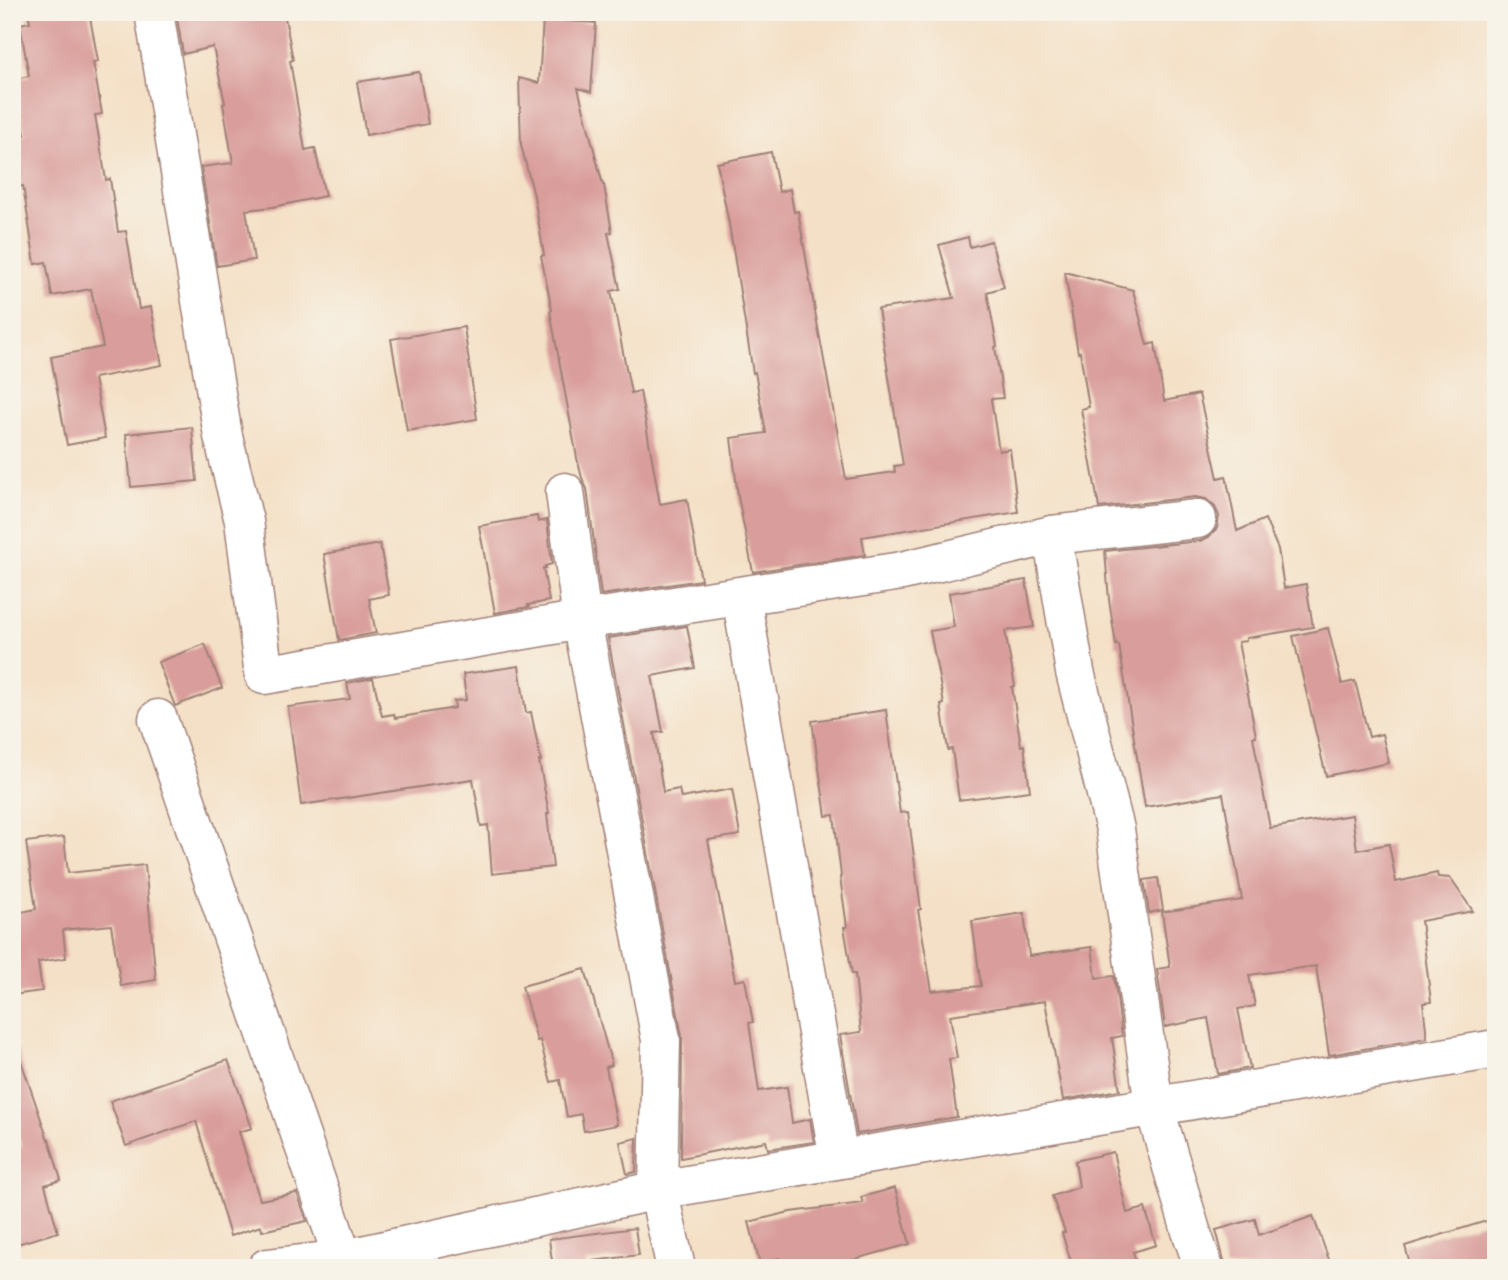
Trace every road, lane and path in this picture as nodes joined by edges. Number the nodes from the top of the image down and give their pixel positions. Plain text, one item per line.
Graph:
1 (154, 12) edge
2 (565, 492) dead end
3 (1197, 519) dead end
4 (1052, 535) junction
5 (741, 596) junction
6 (582, 620) junction
7 (158, 719) dead end
8 (1496, 1049) edge
9 (1154, 1106) junction
10 (839, 1159) junction
11 (658, 1190) junction
12 (345, 1263) edge
13 (267, 1268) edge
14 (676, 1268) edge
15 (1204, 1268) edge

1 - 6 street
2 - 6 street
3 - 4 street
4 - 5 street
4 - 9 street
5 - 6 street
5 - 10 street
6 - 11 street
7 - 12 street
8 - 9 street
9 - 10 street
9 - 15 street
10 - 11 street
11 - 12 street
11 - 14 street
12 - 13 street

